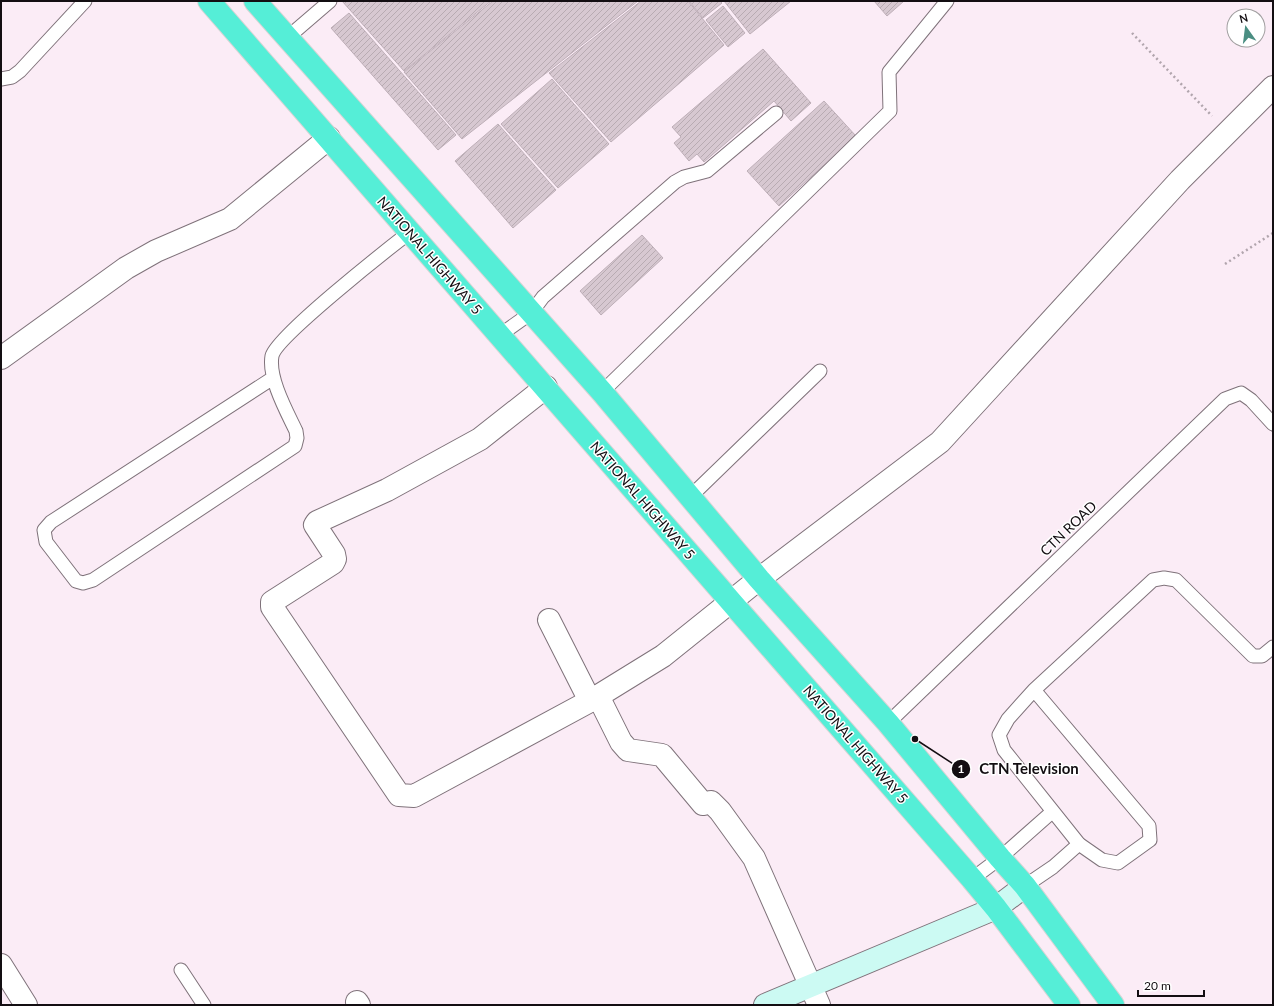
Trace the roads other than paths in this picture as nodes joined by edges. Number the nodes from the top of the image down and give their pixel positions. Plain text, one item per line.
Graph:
1 (85, 1) edge
2 (209, 1) edge
3 (255, 1) edge
4 (330, 1) edge
5 (947, 1) edge
6 (287, 38) junction
7 (1, 79) edge
8 (1273, 87) edge
9 (776, 113) dead end
10 (329, 138) junction
11 (410, 232) junction
12 (531, 313) junction
13 (500, 335) junction
14 (1, 358) edge
15 (820, 371) dead end
16 (273, 378) junction
17 (546, 387) junction
18 (602, 392) junction
19 (1273, 424) edge
20 (690, 497) junction
21 (759, 579) junction
22 (732, 602) junction
23 (549, 620) dead end
24 (1273, 647) edge
25 (1034, 690) junction
26 (594, 699) junction
27 (888, 724) junction
28 (1052, 812) junction
29 (1079, 844) junction
30 (1000, 858) junction
31 (972, 879) junction
32 (1025, 886) junction
33 (996, 908) junction
34 (1, 965) edge
35 (182, 970) dead end
36 (815, 995) edge
37 (26, 1005) edge
38 (204, 1005) edge
39 (765, 1005) edge
40 (1069, 1005) edge
41 (1113, 1005) edge

1 - 7 lane
2 - 10 highway, NATIONAL HIGHWAY 5
3 - 6 highway
4 - 6 lane
5 - 18 lane
6 - 12 highway
8 - 21 street
9 - 12 lane
10 - 11 highway, NATIONAL HIGHWAY 5
10 - 14 street
11 - 13 highway, NATIONAL HIGHWAY 5
11 - 16 lane
12 - 13 lane
12 - 18 highway
13 - 17 highway, NATIONAL HIGHWAY 5
15 - 20 lane
16 - 16 lane
17 - 22 highway, NATIONAL HIGHWAY 5
17 - 26 street
18 - 20 highway
19 - 27 lane, CTN ROAD
20 - 21 highway
21 - 22 street
21 - 27 highway
22 - 26 street
22 - 31 highway, NATIONAL HIGHWAY 5
23 - 26 street
24 - 25 lane
25 - 28 lane
25 - 29 lane
26 - 36 street
27 - 30 highway
28 - 29 lane
28 - 30 lane
29 - 32 lane
30 - 31 lane
30 - 32 highway
31 - 33 highway, NATIONAL HIGHWAY 5
32 - 33 street
32 - 41 highway
33 - 36 street
33 - 40 highway, NATIONAL HIGHWAY 5
34 - 37 street
35 - 38 lane
36 - 39 street

